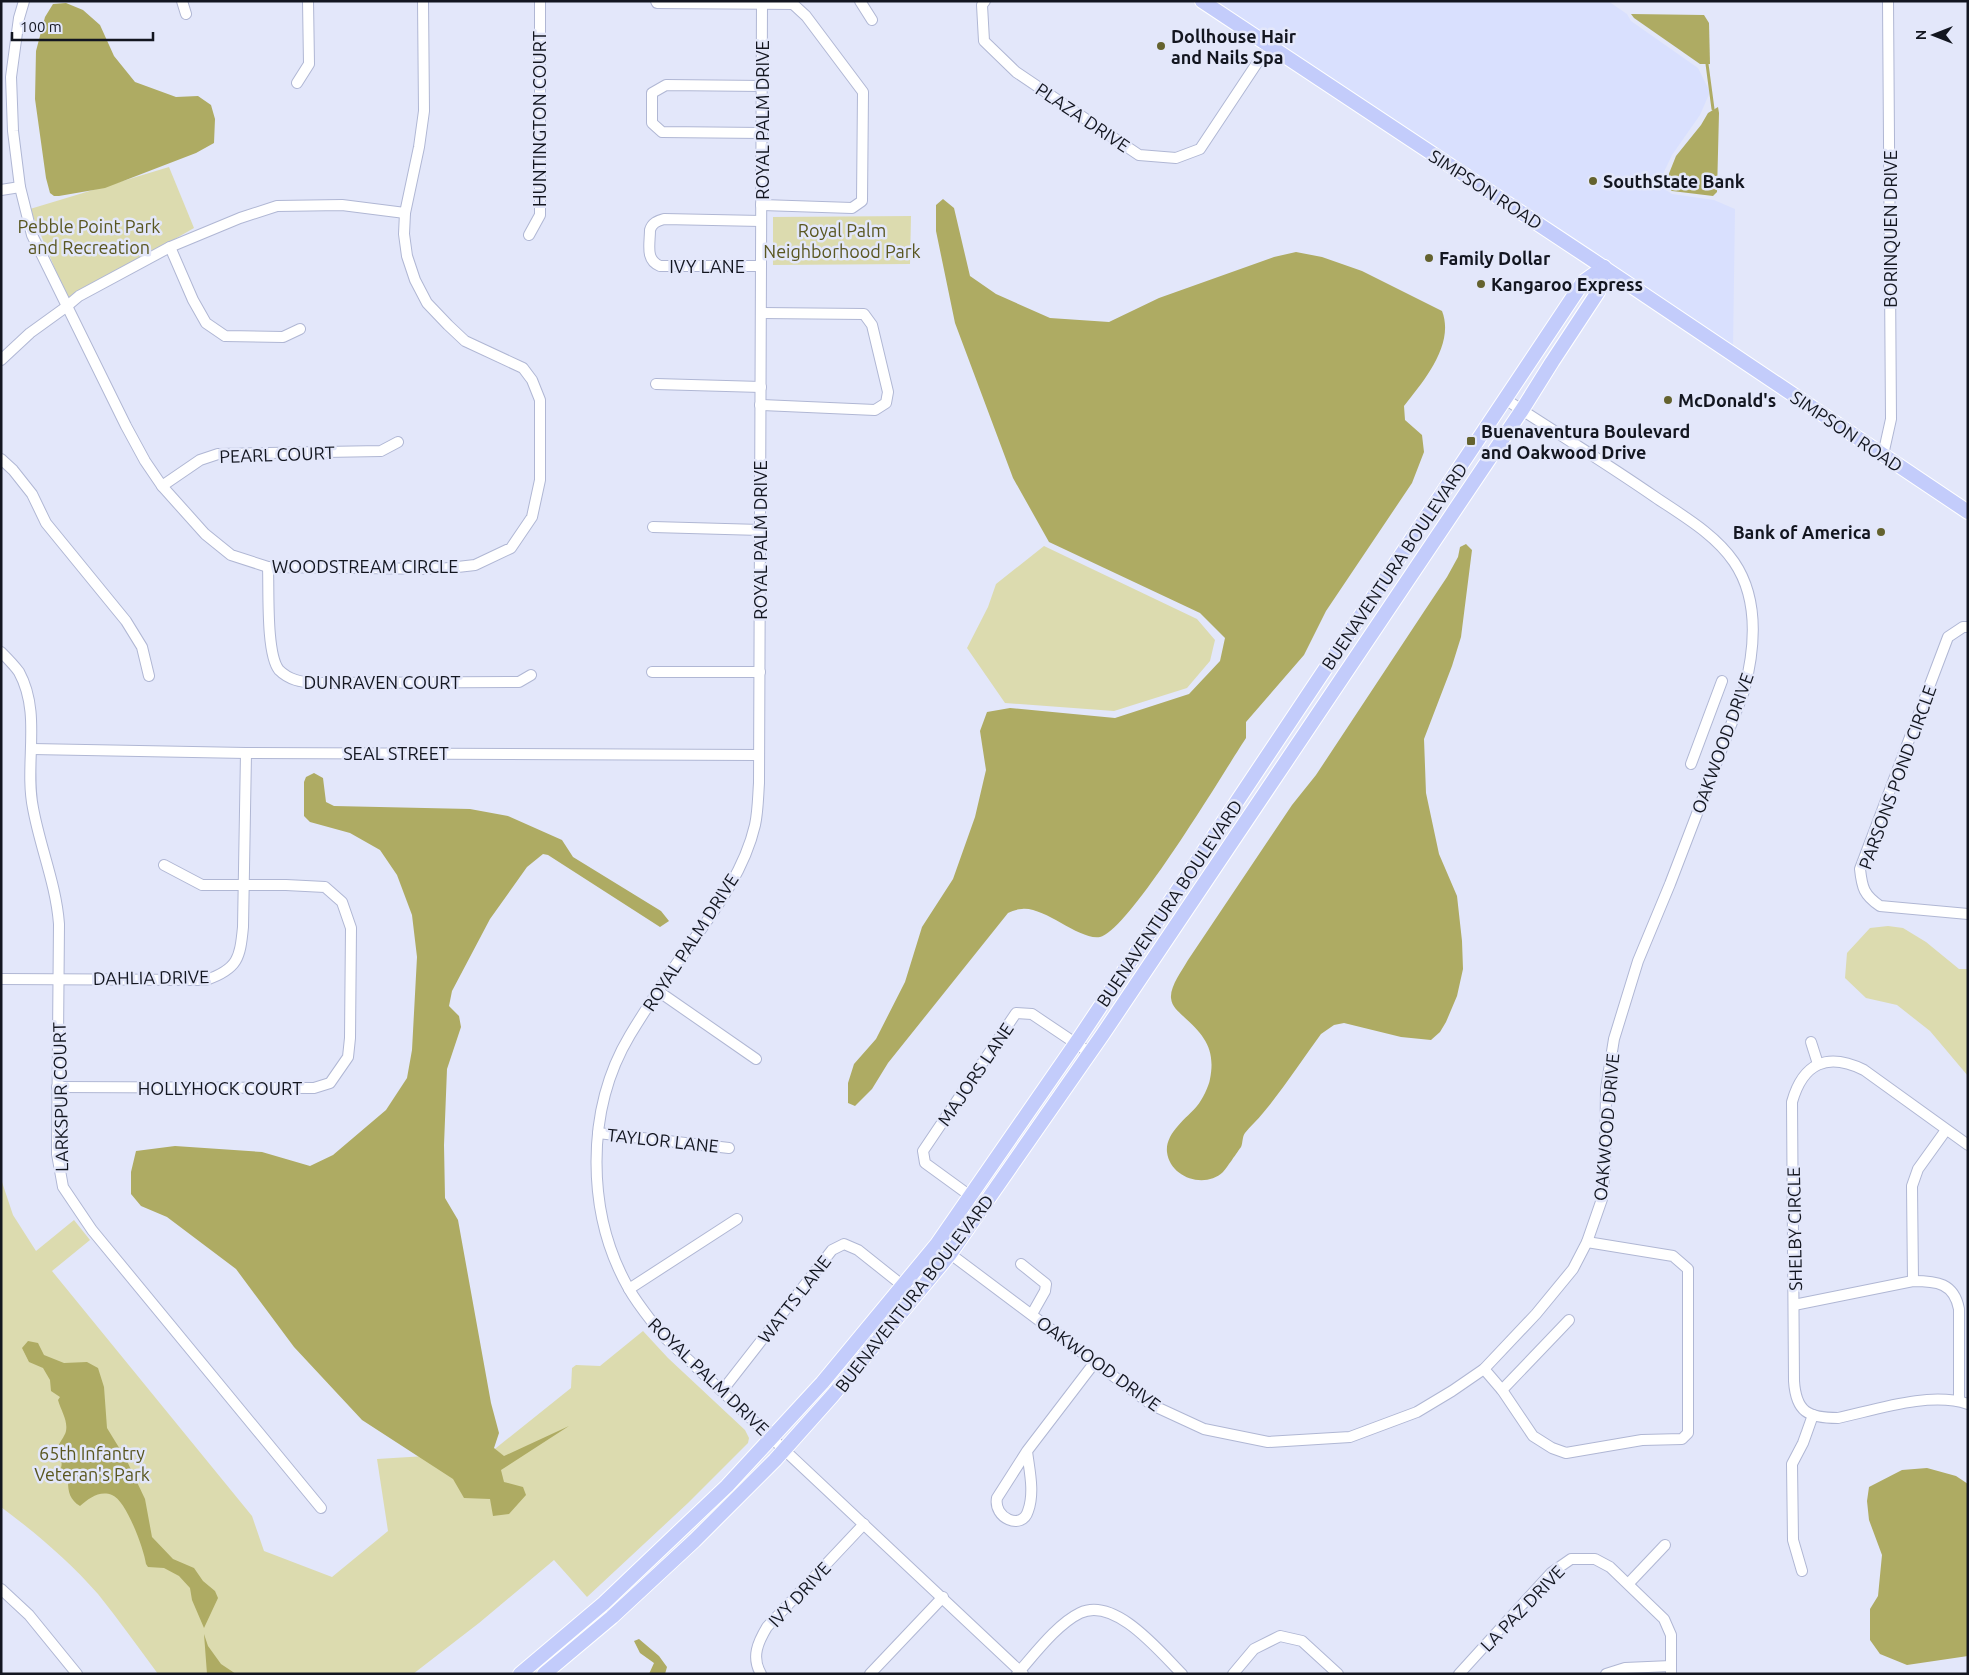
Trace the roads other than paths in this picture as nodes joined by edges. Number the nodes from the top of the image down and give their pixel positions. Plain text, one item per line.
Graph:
1 (24, 1) edge
2 (182, 1) edge
3 (308, 1) edge
4 (423, 1) edge
5 (540, 1) edge
6 (656, 1) edge
7 (860, 1) edge
8 (985, 1) edge
9 (1202, 1) edge
10 (1888, 1) edge
11 (762, 3) edge
12 (186, 14) dead end
13 (872, 20) dead end
14 (1269, 45) junction
15 (6, 77) edge
16 (297, 83) dead end
17 (762, 86) junction
18 (762, 133) junction
19 (20, 186) junction
20 (1, 190) edge
21 (762, 205) junction
22 (405, 213) junction
23 (761, 221) junction
24 (529, 235) dead end
25 (170, 247) junction
26 (762, 266) junction
27 (1604, 267) junction
28 (66, 307) junction
29 (761, 313) junction
30 (300, 329) dead end
31 (1, 360) edge
32 (656, 384) dead end
33 (760, 387) junction
34 (1505, 399) junction
35 (760, 405) junction
36 (1522, 410) junction
37 (398, 442) dead end
38 (1882, 455) junction
39 (1, 459) edge
40 (162, 486) junction
41 (1968, 512) edge
42 (653, 527) dead end
43 (761, 530) junction
44 (268, 567) junction
45 (1968, 627) edge
46 (1, 652) edge
47 (652, 672) dead end
48 (760, 672) junction
49 (531, 675) dead end
50 (149, 676) dead end
51 (1722, 681) dead end
52 (32, 749) junction
53 (246, 753) junction
54 (759, 755) junction
55 (1691, 764) dead end
56 (164, 865) dead end
57 (243, 885) junction
58 (1968, 914) edge
59 (1, 978) edge
60 (58, 979) junction
61 (658, 991) junction
62 (1088, 1024) junction
63 (1103, 1034) junction
64 (1812, 1042) dead end
65 (1076, 1043) junction
66 (1090, 1053) junction
67 (756, 1059) dead end
68 (1818, 1064) junction
69 (57, 1087) junction
70 (1946, 1130) junction
71 (598, 1133) junction
72 (1968, 1145) edge
73 (729, 1148) dead end
74 (969, 1195) junction
75 (737, 1219) dead end
76 (1586, 1242) junction
77 (937, 1244) junction
78 (950, 1254) junction
79 (1021, 1264) dead end
80 (1913, 1281) junction
81 (902, 1285) junction
82 (629, 1289) junction
83 (1794, 1305) junction
84 (1032, 1314) junction
85 (1569, 1320) dead end
86 (1095, 1362) junction
87 (1484, 1369) junction
88 (1502, 1390) junction
89 (722, 1392) junction
90 (1964, 1403) edge
91 (1813, 1415) junction
92 (772, 1438) junction
93 (785, 1450) junction
94 (1027, 1451) junction
95 (321, 1508) dead end
96 (864, 1524) junction
97 (1665, 1545) dead end
98 (1802, 1571) dead end
99 (1629, 1583) junction
100 (1, 1588) edge
101 (942, 1597) junction
102 (1671, 1670) edge
103 (1020, 1673) edge
104 (77, 1674) edge
105 (520, 1674) edge
106 (544, 1674) edge
107 (761, 1674) edge
108 (870, 1674) edge
109 (1182, 1674) edge
110 (1233, 1674) edge
111 (1338, 1674) edge
112 (1459, 1674) edge
113 (1606, 1674) edge

1 - 15 street, WOODSTREAM CIRCLE
2 - 12 street
3 - 16 street
4 - 22 street, WOODSTREAM CIRCLE
5 - 24 street, HUNTINGTON COURT
6 - 11 street
7 - 13 street
8 - 14 street, PLAZA DRIVE
9 - 14 main road, SIMPSON ROAD
10 - 38 street, BORINQUEN DRIVE
11 - 17 street, ROYAL PALM DRIVE
11 - 21 street
14 - 27 main road, SIMPSON ROAD
15 - 19 street, WOODSTREAM CIRCLE
17 - 18 street, ROYAL PALM DRIVE
17 - 18 street
18 - 21 street, ROYAL PALM DRIVE
19 - 20 street
19 - 28 street, WOODSTREAM CIRCLE
21 - 23 street, ROYAL PALM DRIVE
22 - 25 street
22 - 44 street, WOODSTREAM CIRCLE
23 - 26 street, ROYAL PALM DRIVE
23 - 26 street, IVY LANE
25 - 28 street
25 - 30 street
26 - 29 street, ROYAL PALM DRIVE
27 - 34 main road, BUENAVENTURA BOULEVARD
27 - 36 main road, BUENAVENTURA BOULEVARD
27 - 38 main road, SIMPSON ROAD
28 - 31 street
28 - 40 street, WOODSTREAM CIRCLE
29 - 33 street, ROYAL PALM DRIVE
29 - 35 street
32 - 33 street
33 - 35 street, ROYAL PALM DRIVE
34 - 36 street, OAKWOOD DRIVE
34 - 62 main road, BUENAVENTURA BOULEVARD
35 - 43 street, ROYAL PALM DRIVE
36 - 63 main road, BUENAVENTURA BOULEVARD
36 - 76 street, OAKWOOD DRIVE
37 - 40 street, PEARL COURT
38 - 41 main road, SIMPSON ROAD
39 - 50 street
40 - 44 street, WOODSTREAM CIRCLE
42 - 43 street
43 - 48 street, ROYAL PALM DRIVE
44 - 49 street, DUNRAVEN COURT
45 - 58 street, PARSONS POND CIRCLE
46 - 52 street, LARKSPUR COURT
47 - 48 street
48 - 54 street, ROYAL PALM DRIVE
51 - 55 street
52 - 53 street, SEAL STREET
52 - 60 street, LARKSPUR COURT
53 - 54 street, SEAL STREET
53 - 57 street, DAHLIA DRIVE
54 - 61 street, ROYAL PALM DRIVE
56 - 57 street, HOLLYHOCK COURT
57 - 60 street, DAHLIA DRIVE
57 - 69 street, HOLLYHOCK COURT
59 - 60 street, DAHLIA DRIVE
60 - 69 street, LARKSPUR COURT
61 - 67 street
61 - 71 street, ROYAL PALM DRIVE
62 - 63 street
62 - 65 main road, BUENAVENTURA BOULEVARD
63 - 66 main road, BUENAVENTURA BOULEVARD
64 - 68 street
65 - 66 street, MAJORS LANE
65 - 74 main road, BUENAVENTURA BOULEVARD
65 - 74 street, MAJORS LANE
66 - 78 main road, BUENAVENTURA BOULEVARD
68 - 70 street
68 - 83 street, SHELBY CIRCLE
69 - 95 street, LARKSPUR COURT
70 - 72 street
70 - 80 street
71 - 73 street, TAYLOR LANE
71 - 82 street, ROYAL PALM DRIVE
74 - 77 main road, BUENAVENTURA BOULEVARD
75 - 82 street
76 - 87 street, OAKWOOD DRIVE
76 - 88 street
77 - 78 street, OAKWOOD DRIVE
77 - 81 main road, BUENAVENTURA BOULEVARD
78 - 84 street, OAKWOOD DRIVE
78 - 93 main road, BUENAVENTURA BOULEVARD
79 - 84 street
80 - 83 street
80 - 90 street
81 - 89 street, WATTS LANE
81 - 92 main road, BUENAVENTURA BOULEVARD
82 - 89 street, ROYAL PALM DRIVE
83 - 91 street, SHELBY CIRCLE
84 - 86 street, OAKWOOD DRIVE
85 - 88 street
86 - 87 street, OAKWOOD DRIVE
86 - 94 street
87 - 88 street
89 - 92 street, ROYAL PALM DRIVE
90 - 91 street
91 - 98 street
92 - 93 street, ROYAL PALM DRIVE
92 - 105 main road, BUENAVENTURA BOULEVARD
93 - 96 street, ROYAL PALM DRIVE
93 - 106 main road, BUENAVENTURA BOULEVARD
94 - 94 street
96 - 101 street, ROYAL PALM DRIVE
96 - 107 street, IVY DRIVE
97 - 99 street
99 - 102 street, LA PAZ DRIVE
99 - 112 street, LA PAZ DRIVE
100 - 104 street
101 - 103 street, ROYAL PALM DRIVE
101 - 108 street
102 - 113 street
103 - 109 street
110 - 111 street

